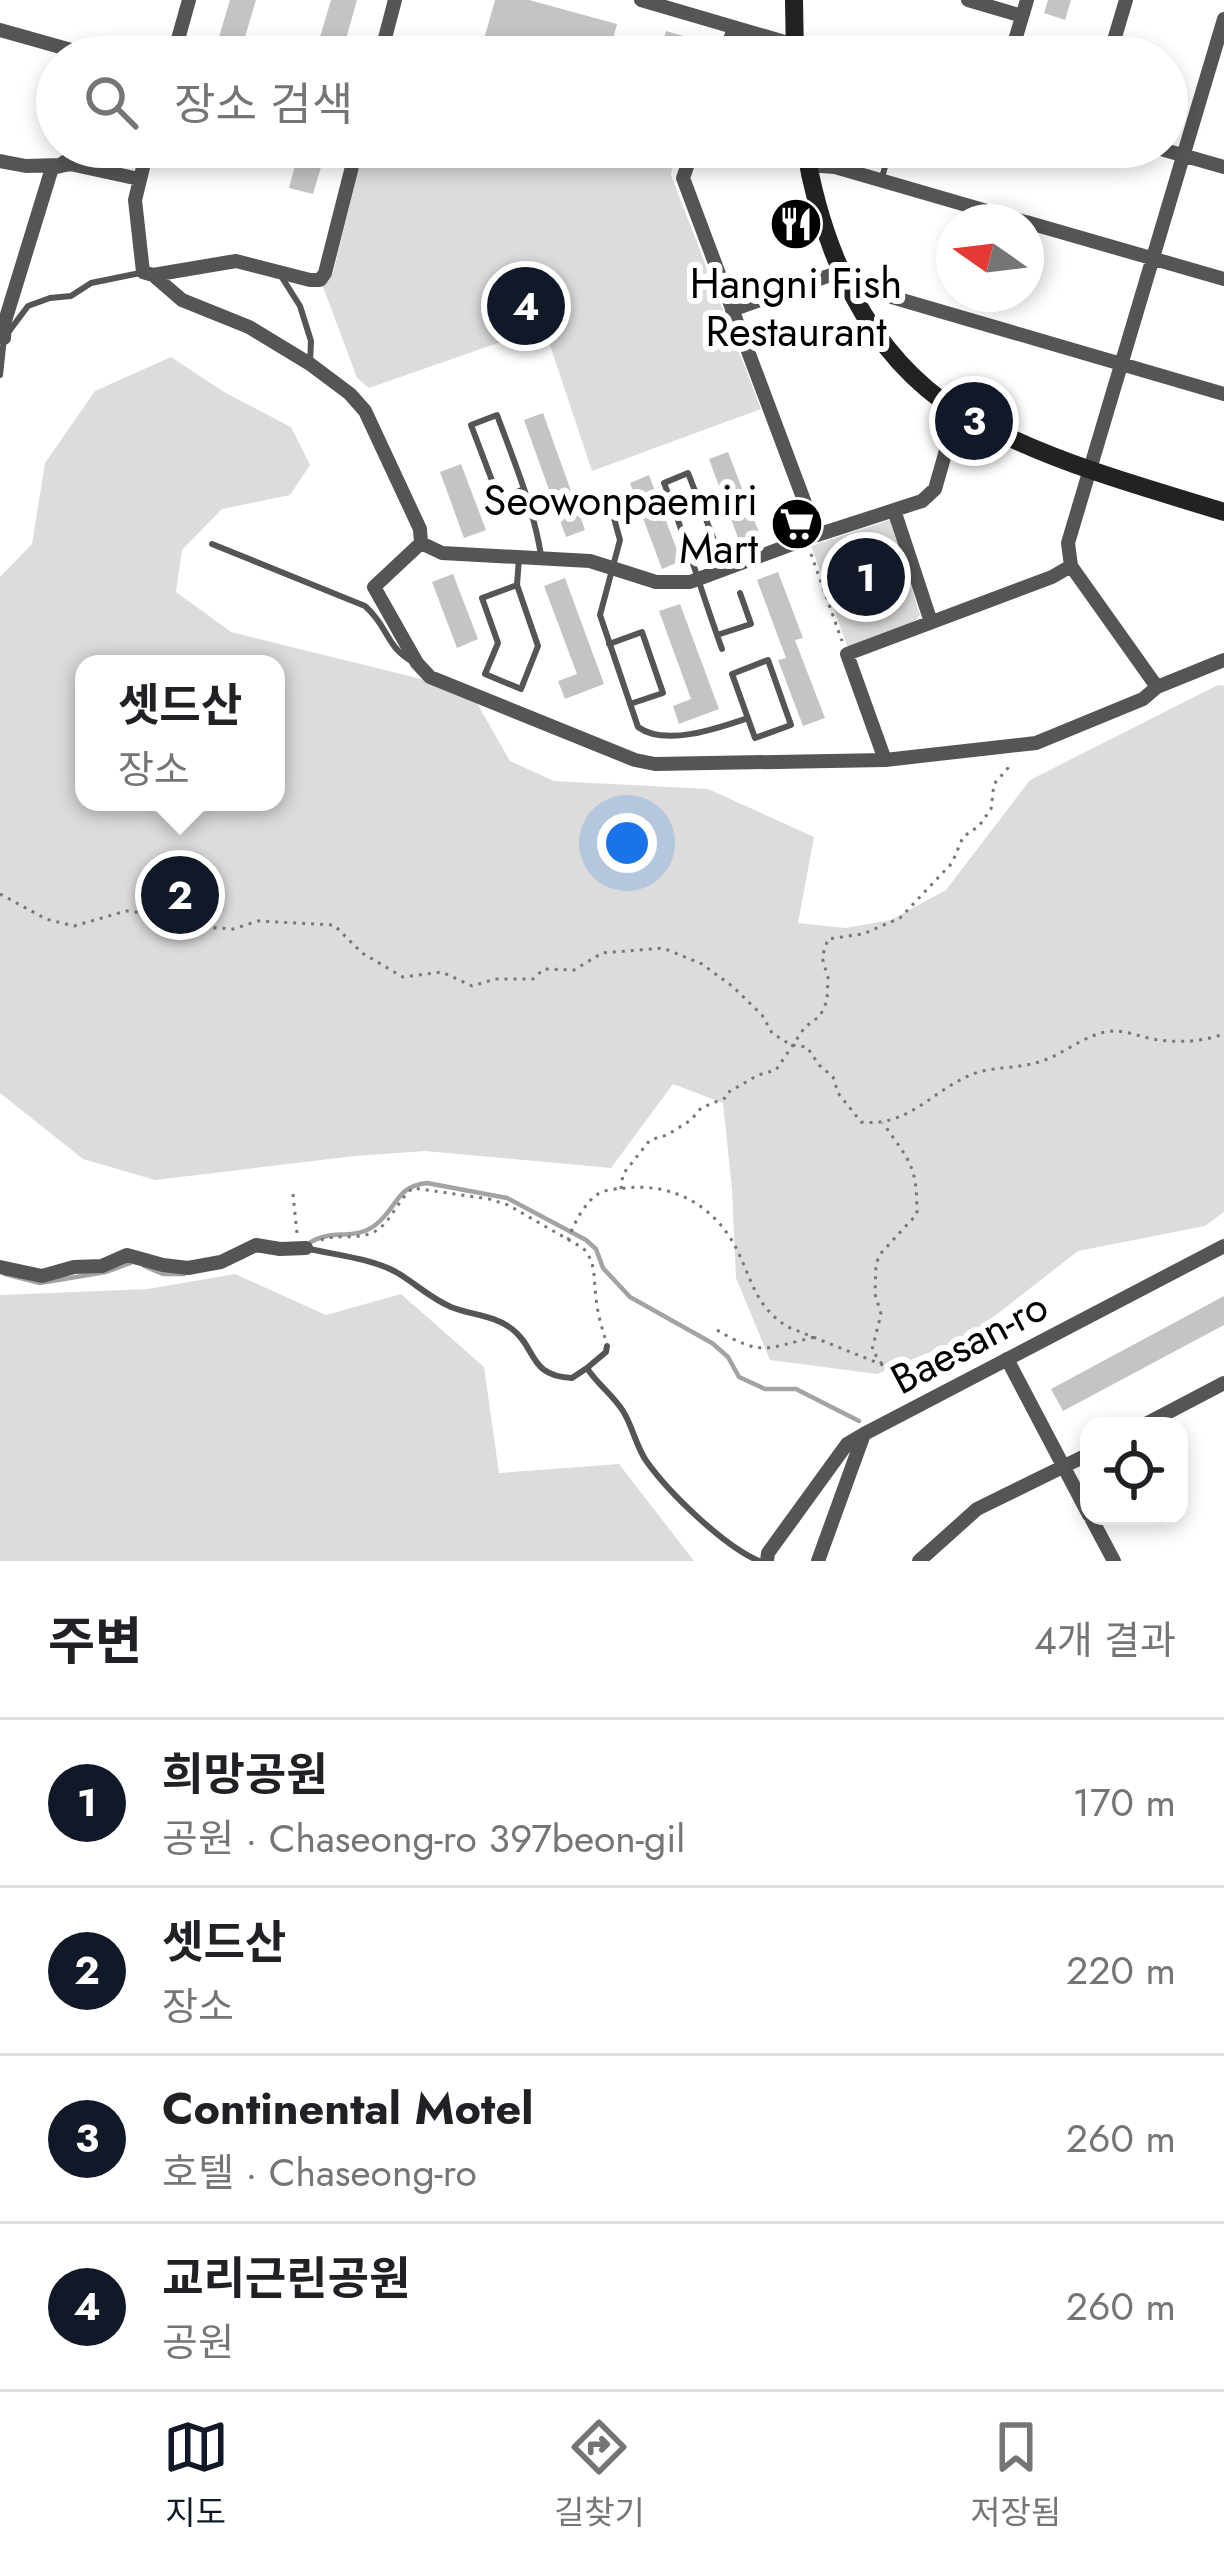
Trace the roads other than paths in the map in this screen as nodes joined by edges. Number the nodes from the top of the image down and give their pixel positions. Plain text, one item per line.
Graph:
1 (189, 0) edge
2 (395, 0) edge
3 (641, 0) edge
4 (794, 0) edge
5 (968, 0) edge
6 (1126, 0) edge
7 (1024, 8) edge
8 (1224, 19) edge
9 (734, 28) junction
10 (0, 30) edge
11 (179, 36) edge
12 (386, 36) edge
13 (731, 36) edge
14 (755, 36) edge
15 (794, 36) edge
16 (1115, 36) edge
17 (36, 40) edge
18 (1188, 136) edge
19 (1188, 157) edge
20 (0, 161) edge
21 (36, 166) edge
22 (1224, 167) edge
23 (52, 168) edge
24 (88, 168) edge
25 (142, 168) edge
26 (352, 168) edge
27 (687, 168) edge
28 (810, 168) edge
29 (838, 168) edge
30 (885, 168) edge
31 (1178, 168) edge
32 (139, 179) junction
33 (881, 181) junction
34 (962, 204) edge
35 (1044, 227) edge
36 (1152, 259) junction
37 (280, 272) junction
38 (148, 274) junction
39 (844, 277) junction
40 (1224, 279) edge
41 (732, 310) junction
42 (4, 338) junction
43 (310, 364) junction
44 (1120, 364) junction
45 (0, 375) edge
46 (1224, 394) edge
47 (957, 412) junction
48 (1089, 470) junction
49 (524, 489) junction
50 (610, 505) dead end
51 (894, 510) junction
52 (1224, 512) edge
53 (811, 537) junction
54 (422, 543) junction
55 (212, 544) dead end
56 (690, 550) junction
57 (519, 558) junction
58 (541, 559) junction
59 (1071, 566) junction
60 (613, 567) junction
61 (697, 580) junction
62 (517, 585) junction
63 (740, 592) dead end
64 (931, 622) junction
65 (717, 635) junction
66 (608, 644) junction
67 (722, 649) dead end
68 (1224, 661) edge
69 (417, 664) junction
70 (1157, 687) junction
71 (630, 704) junction
72 (748, 718) junction
73 (885, 760) junction
74 (1224, 1246) edge
75 (304, 1248) joint
76 (0, 1267) edge
77 (607, 1346) road end
78 (1007, 1359) junction
79 (587, 1368) junction
80 (1224, 1383) edge
81 (1159, 1417) edge
82 (864, 1434) junction
83 (1080, 1459) edge
84 (1064, 1467) junction
85 (1080, 1498) edge
86 (1094, 1525) edge
87 (763, 1561) edge
88 (818, 1561) edge
89 (919, 1561) edge
90 (1114, 1561) edge

1 - 11 street
2 - 12 street
3 - 9 street
4 - 15 main road
5 - 7 street
6 - 16 street
8 - 18 street
9 - 13 street
9 - 14 street
10 - 17 street
19 - 22 street
20 - 21 street
23 - 42 street
24 - 32 street
25 - 32 street
26 - 37 street
27 - 41 street
28 - 39 main road
29 - 33 street
30 - 33 lane
31 - 36 street
32 - 38 street
33 - 34 street
35 - 36 street
36 - 40 street
36 - 44 street
37 - 38 street
37 - 43 lane
38 - 42 lane
38 - 43 street
39 - 41 street
39 - 44 street
39 - 47 main road
41 - 53 street
42 - 45 lane
43 - 54 street
44 - 46 street
44 - 48 street
47 - 48 main road
47 - 51 street
48 - 52 main road
48 - 59 street
49 - 49 lane
49 - 58 lane
50 - 60 lane
51 - 53 street
51 - 64 street
53 - 61 street
54 - 57 street
54 - 69 street
55 - 69 lane
56 - 56 lane
56 - 61 lane
57 - 58 street
57 - 62 lane
58 - 60 street
59 - 64 street
59 - 70 street
60 - 61 street
60 - 66 lane
61 - 65 lane
62 - 62 lane
63 - 65 lane
64 - 73 street
65 - 67 lane
66 - 71 lane
66 - 71 lane
68 - 70 street
69 - 73 street
70 - 73 street
71 - 72 lane
72 - 72 lane
74 - 78 street, Baesan-ro
75 - 76 street
75 - 79 lane
77 - 79 lane
78 - 82 street, Baesan-ro
78 - 84 street
79 - 87 lane
80 - 81 street
82 - 87 street
82 - 88 street, Baesan-ro
83 - 84 street
84 - 85 street
84 - 89 street
86 - 90 street

